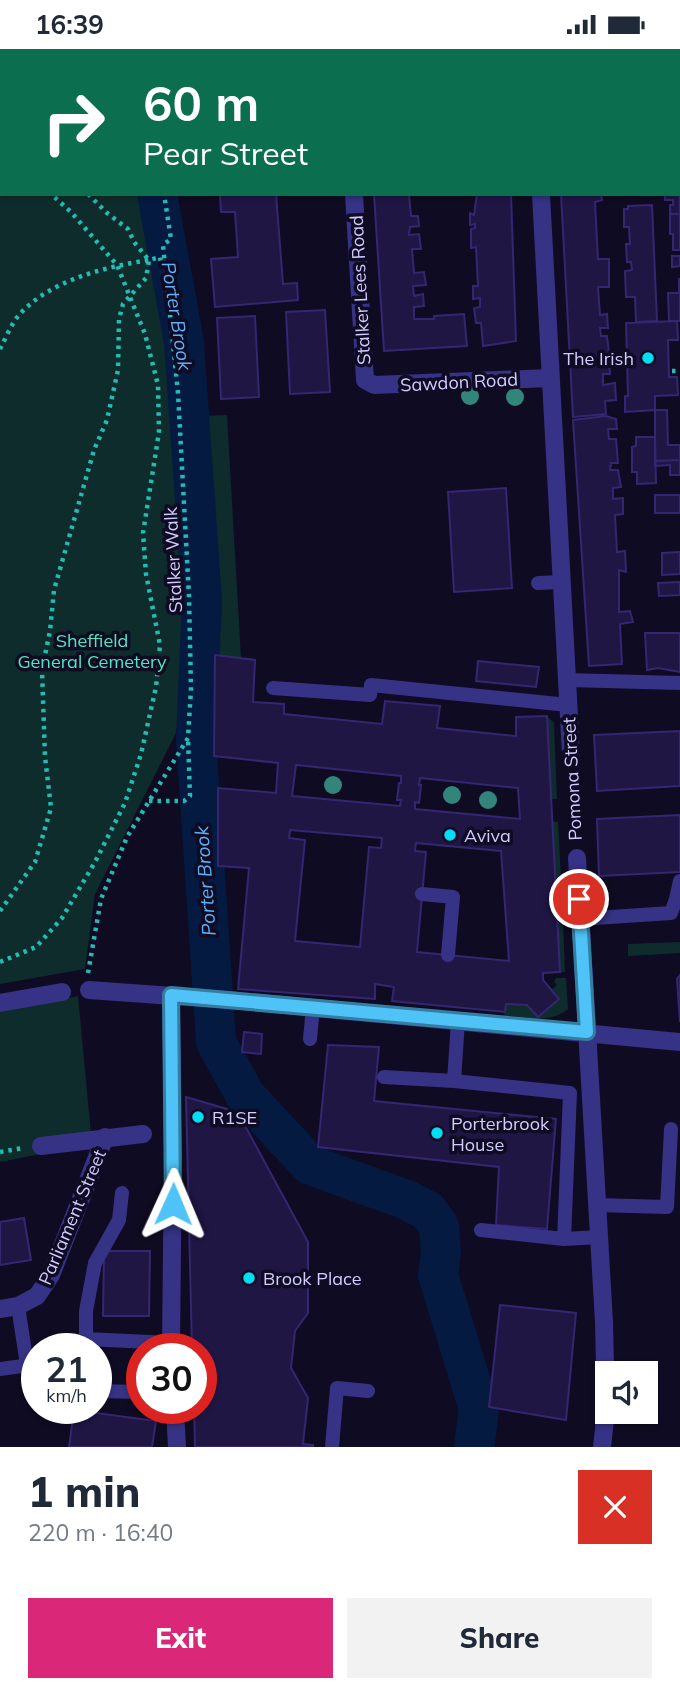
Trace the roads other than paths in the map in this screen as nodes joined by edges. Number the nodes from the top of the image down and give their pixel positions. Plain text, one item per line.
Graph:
1 (354, 196) edge
2 (541, 196) edge
3 (550, 378) junction
4 (369, 384) joint
5 (561, 582) junction
6 (538, 583) dead end
7 (567, 680) junction
8 (680, 683) edge
9 (273, 688) dead end
10 (568, 705) junction
11 (571, 754) road end
12 (577, 858) road end
13 (680, 881) edge
14 (422, 894) dead end
15 (580, 919) junction
16 (448, 955) dead end
17 (89, 990) road end
18 (62, 992) dead end
19 (171, 995) junction
20 (0, 1003) edge
21 (313, 1007) junction
22 (448, 1015) junction
23 (587, 1032) junction
24 (310, 1039) dead end
25 (680, 1042) edge
26 (384, 1077) dead end
27 (454, 1081) junction
28 (671, 1129) dead end
29 (143, 1133) dead end
30 (106, 1137) junction
31 (41, 1146) dead end
32 (122, 1193) dead end
33 (597, 1205) junction
34 (481, 1230) dead end
35 (599, 1237) junction
36 (564, 1239) junction
37 (9, 1308) edge
38 (86, 1333) edge
39 (171, 1333) edge
40 (21, 1337) edge
41 (21, 1366) edge
42 (0, 1369) edge
43 (369, 1391) dead end
44 (176, 1424) edge
45 (177, 1447) edge
46 (332, 1447) edge
47 (602, 1447) edge

1 - 4 street, Stalker Lees Road
2 - 3 street, Pomona Street
3 - 4 street, Sawdon Road
3 - 5 street, Pomona Street
5 - 6 lane
5 - 7 street, Pomona Street
7 - 8 lane
7 - 10 street, Pomona Street
9 - 10 lane
10 - 11 street, Pomona Street
12 - 15 street, Pomona Street
13 - 15 lane
14 - 16 lane
15 - 23 street, Pomona Street
17 - 19 street
18 - 20 street
19 - 21 street
19 - 39 street
21 - 22 street
21 - 24 lane
22 - 23 street
22 - 27 lane
23 - 25 street
23 - 33 street, Pomona Street
26 - 27 lane
27 - 36 lane
28 - 33 lane
29 - 30 street
30 - 31 street
30 - 37 street, Parliament Street
32 - 38 lane
33 - 35 street, Pomona Street
34 - 36 lane
35 - 36 lane
35 - 47 street, Pomona Street
37 - 40 lane
41 - 42 lane
43 - 46 lane
44 - 45 street

